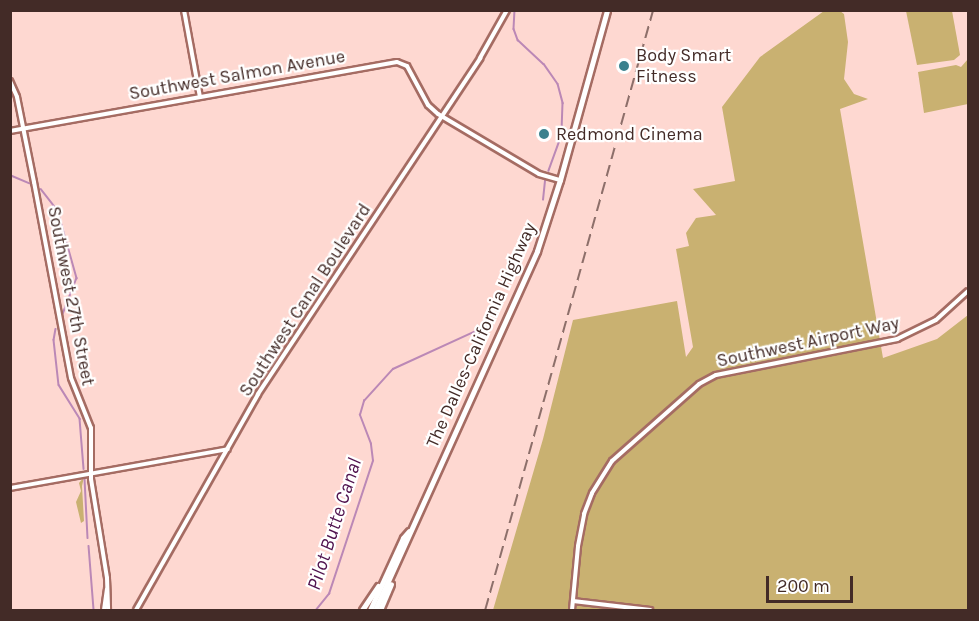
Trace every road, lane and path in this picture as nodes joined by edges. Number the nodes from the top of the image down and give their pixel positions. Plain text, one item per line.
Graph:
1 (184, 10) edge
2 (507, 10) edge
3 (607, 10) edge
4 (10, 81) edge
5 (200, 97) junction
6 (442, 116) junction
7 (23, 129) junction
8 (10, 131) edge
9 (561, 180) junction
10 (969, 291) edge
11 (228, 449) junction
12 (91, 472) junction
13 (10, 488) edge
14 (410, 529) junction
15 (403, 550) junction
16 (387, 572) junction
17 (573, 601) junction
18 (106, 610) edge
19 (135, 610) edge
20 (362, 610) edge
21 (370, 610) edge
22 (375, 610) edge
23 (380, 610) edge
24 (572, 610) edge
25 (650, 610) edge

1 - 5 main road
2 - 6 main road, Southwest Canal Boulevard
3 - 9 highway, The Dalles-California Highway
4 - 7 main road, Southwest 27th Street
5 - 6 main road, Southwest Salmon Avenue
5 - 7 main road, Southwest Salmon Avenue
6 - 9 main road, Southwest Salmon Avenue
6 - 11 main road, Southwest Canal Boulevard
7 - 8 main road, Southwest Salmon Avenue
7 - 12 main road, Southwest 27th Street
9 - 14 highway, The Dalles-California Highway
10 - 17 main road, Southwest Airport Way
11 - 12 main road
11 - 19 main road, Southwest Canal Boulevard
12 - 13 main road
12 - 18 main road, Southwest 27th Street
14 - 15 highway, The Dalles-California Highway
14 - 16 highway, The Dalles-California Highway
15 - 22 highway, The Dalles-California Highway
15 - 23 highway
16 - 20 highway
16 - 21 highway, The Dalles-California Highway
17 - 24 main road, Southwest Airport Way
17 - 25 main road

